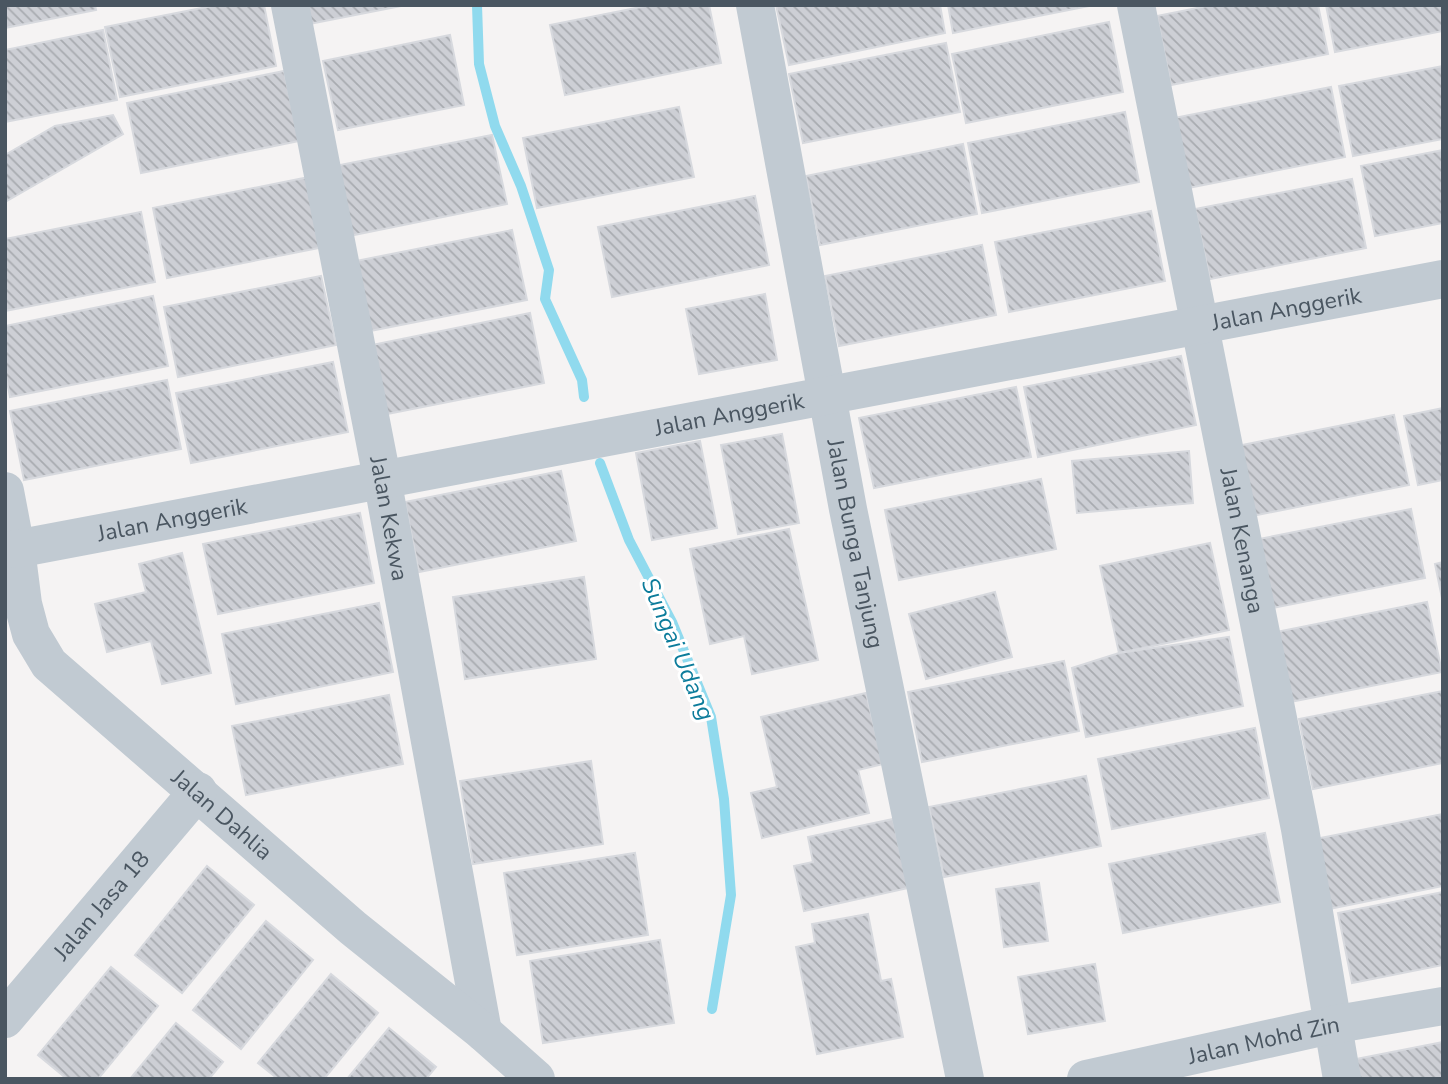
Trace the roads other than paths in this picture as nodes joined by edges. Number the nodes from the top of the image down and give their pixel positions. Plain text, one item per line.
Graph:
1 (290, 5) edge
2 (755, 5) edge
3 (1136, 5) edge
4 (1443, 279) edge
5 (1199, 325) junction
6 (829, 396) junction
7 (382, 478) junction
8 (5, 491) edge
9 (16, 548) junction
10 (198, 791) junction
11 (1443, 1006) edge
12 (5, 1019) edge
13 (1331, 1026) junction
14 (483, 1032) junction
15 (536, 1079) edge
16 (965, 1079) edge
17 (1086, 1079) edge
18 (1342, 1079) edge

1 - 7 street, Jalan Kekwa
2 - 6 street, Jalan Bunga Tanjung
3 - 5 street, Jalan Kenanga
4 - 5 street, Jalan Anggerik
5 - 6 street, Jalan Anggerik
5 - 13 street, Jalan Kenanga
6 - 7 street, Jalan Anggerik
6 - 16 street, Jalan Bunga Tanjung
7 - 9 street, Jalan Anggerik
7 - 14 street, Jalan Kekwa
8 - 9 street, Jalan Dahlia
9 - 10 street, Jalan Dahlia
10 - 12 street, Jalan Jasa 18
10 - 14 street, Jalan Dahlia
11 - 13 street, Jalan Mohd Zin
13 - 17 street, Jalan Mohd Zin
13 - 18 street, Jalan Kenanga
14 - 15 street, Jalan Dahlia

